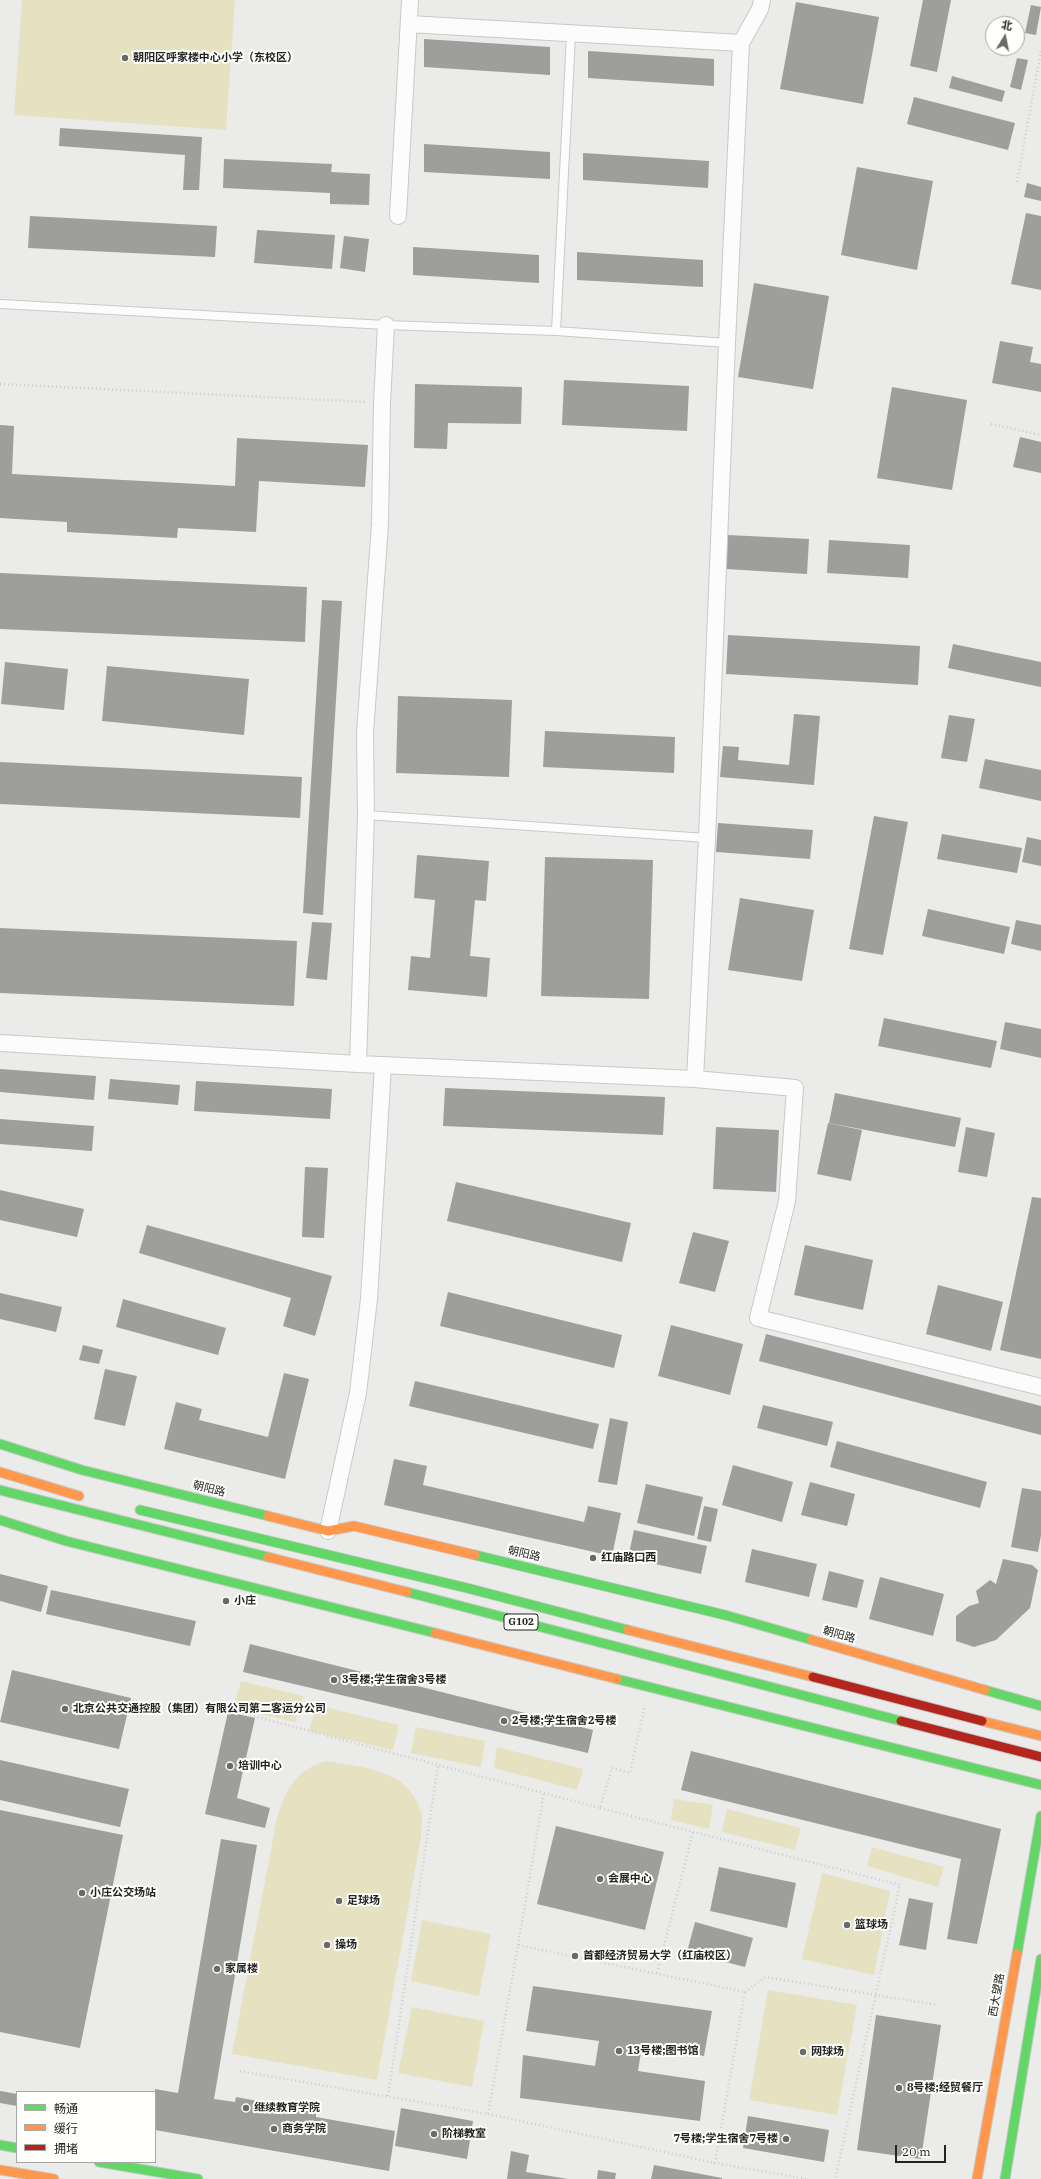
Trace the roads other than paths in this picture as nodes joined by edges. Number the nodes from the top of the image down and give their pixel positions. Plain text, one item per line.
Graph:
1 (410, 0) edge
2 (762, 0) edge
3 (409, 24) junction
4 (571, 34) junction
5 (741, 43) junction
6 (398, 216) dead end
7 (0, 304) edge
8 (386, 325) junction
9 (556, 331) junction
10 (727, 343) junction
11 (366, 815) junction
12 (707, 838) junction
13 (0, 1043) edge
14 (358, 1064) junction
15 (382, 1065) junction
16 (695, 1079) junction
17 (1041, 1387) edge
18 (0, 1444) edge
19 (0, 1472) edge
20 (0, 1490) edge
21 (91, 1499) dead end
22 (130, 1508) dead end
23 (0, 1520) edge
24 (328, 1530) junction
25 (1041, 1706) edge
26 (1041, 1736) edge
27 (1041, 1757) edge
28 (1041, 1784) edge
29 (1041, 1816) edge
30 (1041, 1959) edge
31 (0, 2145) edge
32 (16, 2148) edge
33 (100, 2163) edge
34 (106, 2163) edge
35 (0, 2170) edge
36 (98, 2173) dead end
37 (54, 2179) edge
38 (198, 2179) edge
39 (977, 2179) edge
40 (1005, 2179) edge

1 - 3 street
2 - 5 street
3 - 4 street
3 - 6 street
4 - 5 street
4 - 9 lane
5 - 10 street
7 - 8 lane
8 - 9 lane
8 - 11 street
9 - 10 lane
10 - 12 street
11 - 12 lane
11 - 14 street
12 - 16 street
13 - 14 street
14 - 15 street
15 - 16 street
15 - 24 street
16 - 17 street
18 - 24 main road, 朝阳路
19 - 21 main road
20 - 27 main road, G102
22 - 26 main road, G102
23 - 28 main road
24 - 25 main road, 朝阳路
29 - 39 main road, 西大望路
30 - 40 main road
31 - 32 main road
33 - 36 main road
34 - 38 main road
35 - 37 main road

